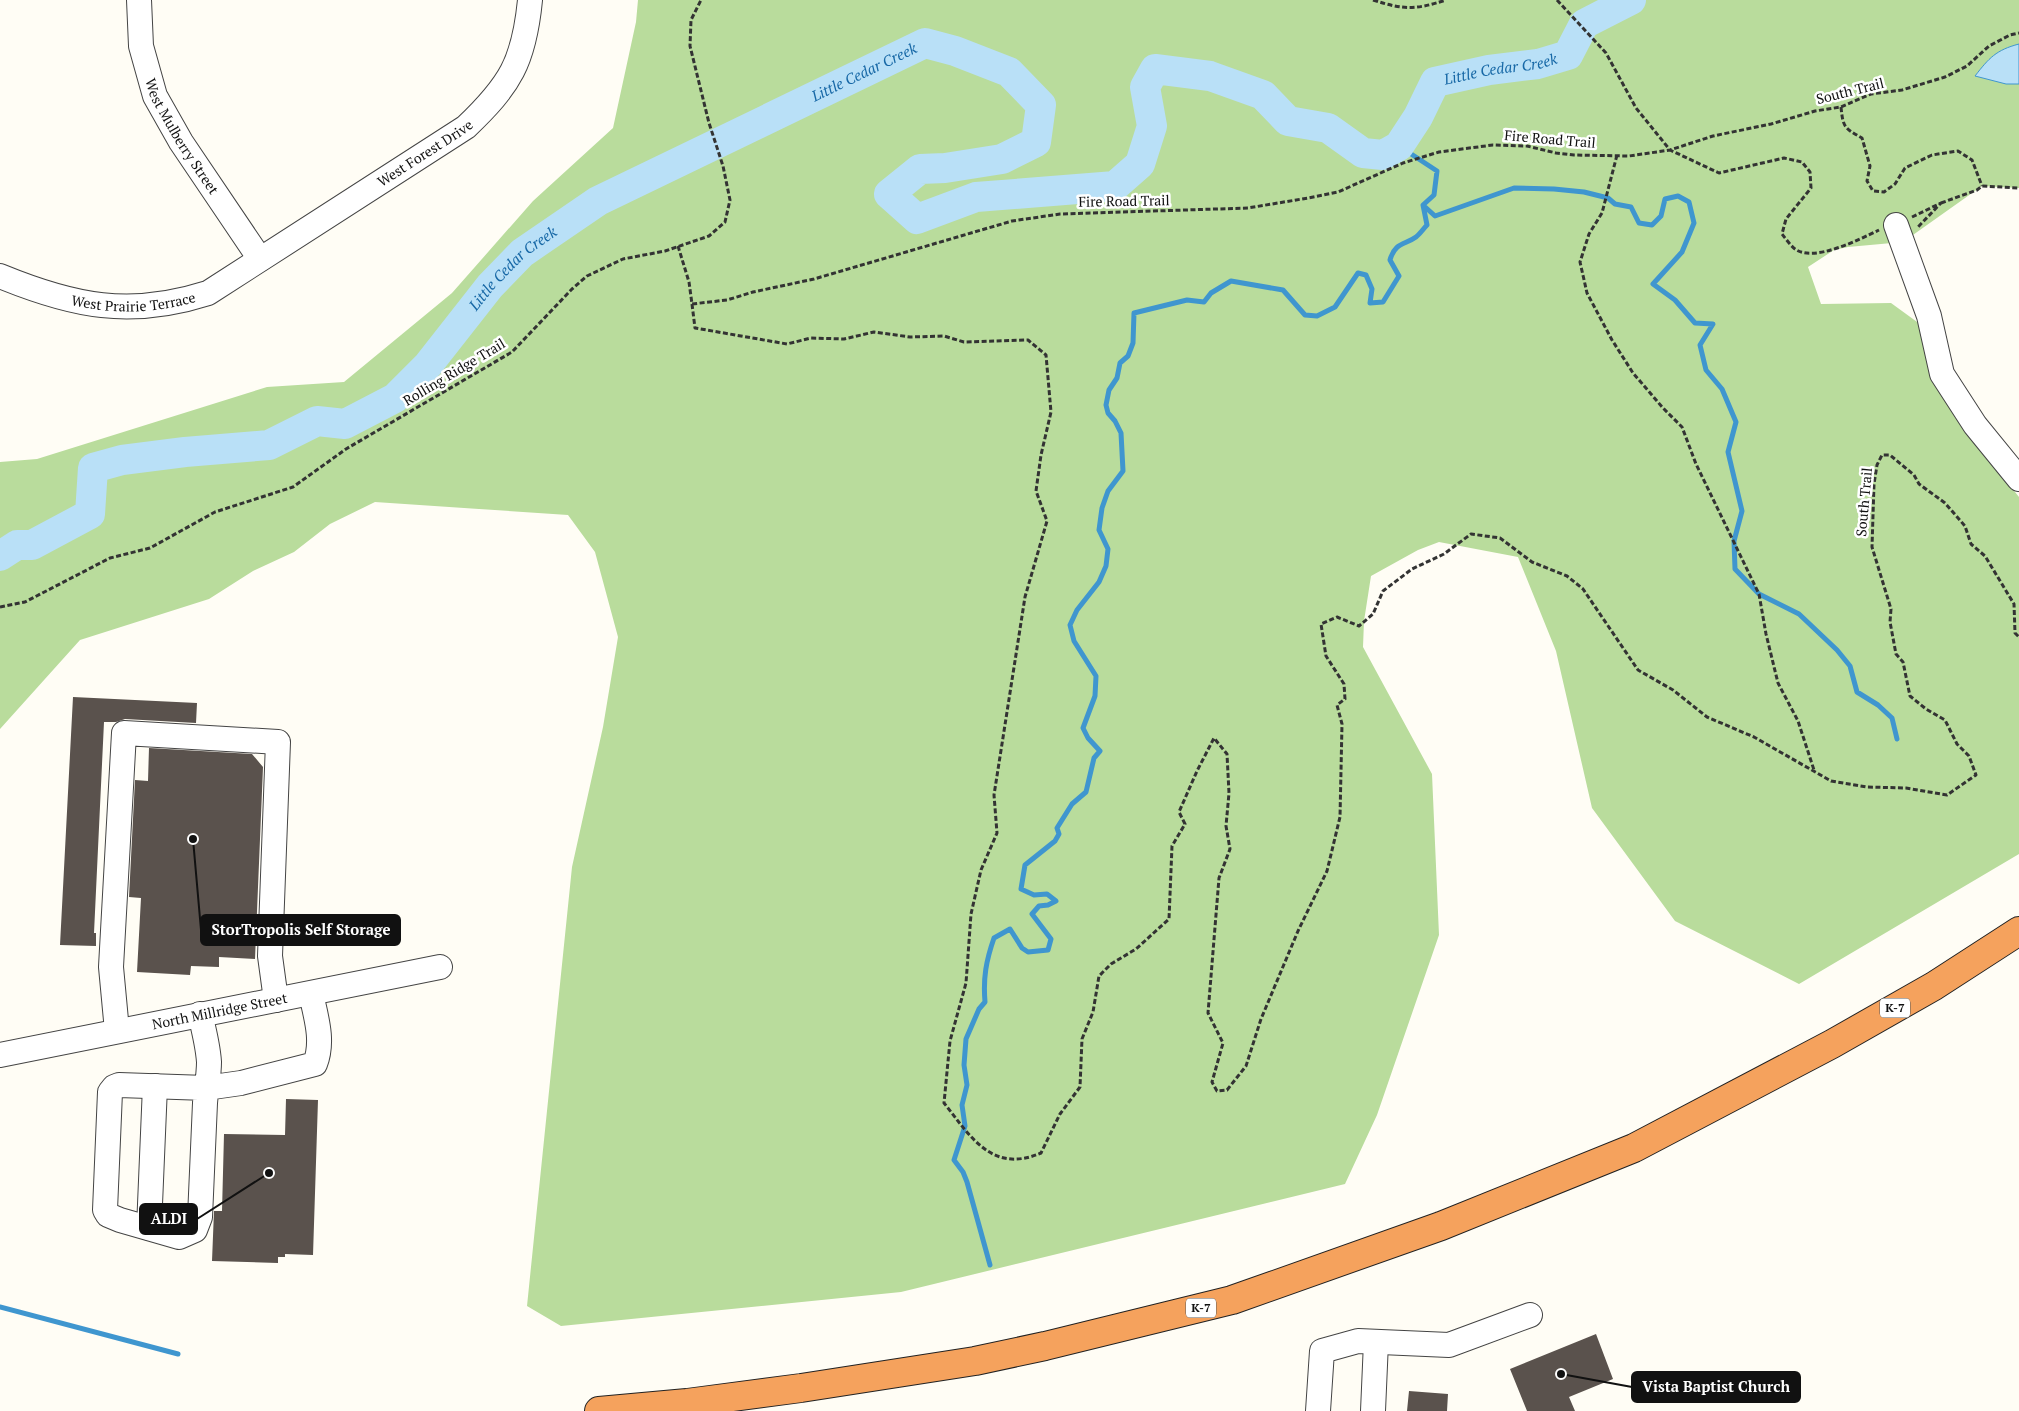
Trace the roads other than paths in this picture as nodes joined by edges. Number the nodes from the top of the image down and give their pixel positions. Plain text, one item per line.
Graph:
1 (140, 0) edge
2 (530, 0) edge
3 (1900, 234) road end
4 (260, 259) junction
5 (0, 276) edge
6 (2019, 480) edge
7 (2019, 930) edge
8 (440, 967) dead end
9 (311, 994) junction
10 (276, 1000) junction
11 (200, 1014) junction
12 (117, 1031) junction
13 (0, 1055) edge
14 (155, 1086) junction
15 (206, 1088) junction
16 (148, 1228) junction
17 (1530, 1315) dead end
18 (1376, 1342) junction
19 (599, 1411) edge
20 (1318, 1411) edge
21 (1373, 1411) edge

1 - 4 street, West Mulberry Street
2 - 4 street, West Forest Drive
3 - 6 street
4 - 5 street, West Prairie Terrace
7 - 19 highway, K-7
8 - 9 street, North Millridge Street
9 - 10 street, North Millridge Street
9 - 15 street
10 - 11 street, North Millridge Street
10 - 12 street
11 - 12 street, North Millridge Street
11 - 15 street
12 - 13 street, North Millridge Street
14 - 15 street
14 - 16 street
14 - 16 street
15 - 16 street
17 - 18 street
18 - 20 street
18 - 21 street

